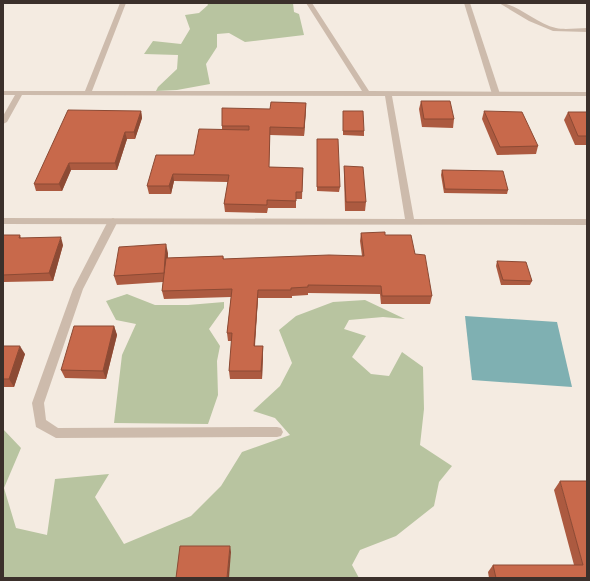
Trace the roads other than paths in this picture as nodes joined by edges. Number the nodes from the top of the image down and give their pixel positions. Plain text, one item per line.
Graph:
1 (123, 3) edge
2 (309, 3) edge
3 (467, 3) edge
4 (505, 3) edge
5 (587, 30) edge
6 (3, 93) edge
7 (20, 93) junction
8 (88, 93) junction
9 (366, 94) junction
10 (388, 94) junction
11 (496, 94) junction
12 (587, 94) edge
13 (3, 122) edge
14 (3, 221) edge
15 (114, 222) junction
16 (410, 222) junction
17 (587, 222) edge
18 (278, 432) dead end

1 - 8 street
2 - 9 street
3 - 11 street
4 - 5 street
6 - 7 street
7 - 8 street
7 - 13 street
8 - 9 street
9 - 10 street
10 - 11 street
10 - 16 street
11 - 12 street
14 - 15 street
15 - 16 street
15 - 18 street
16 - 17 street

